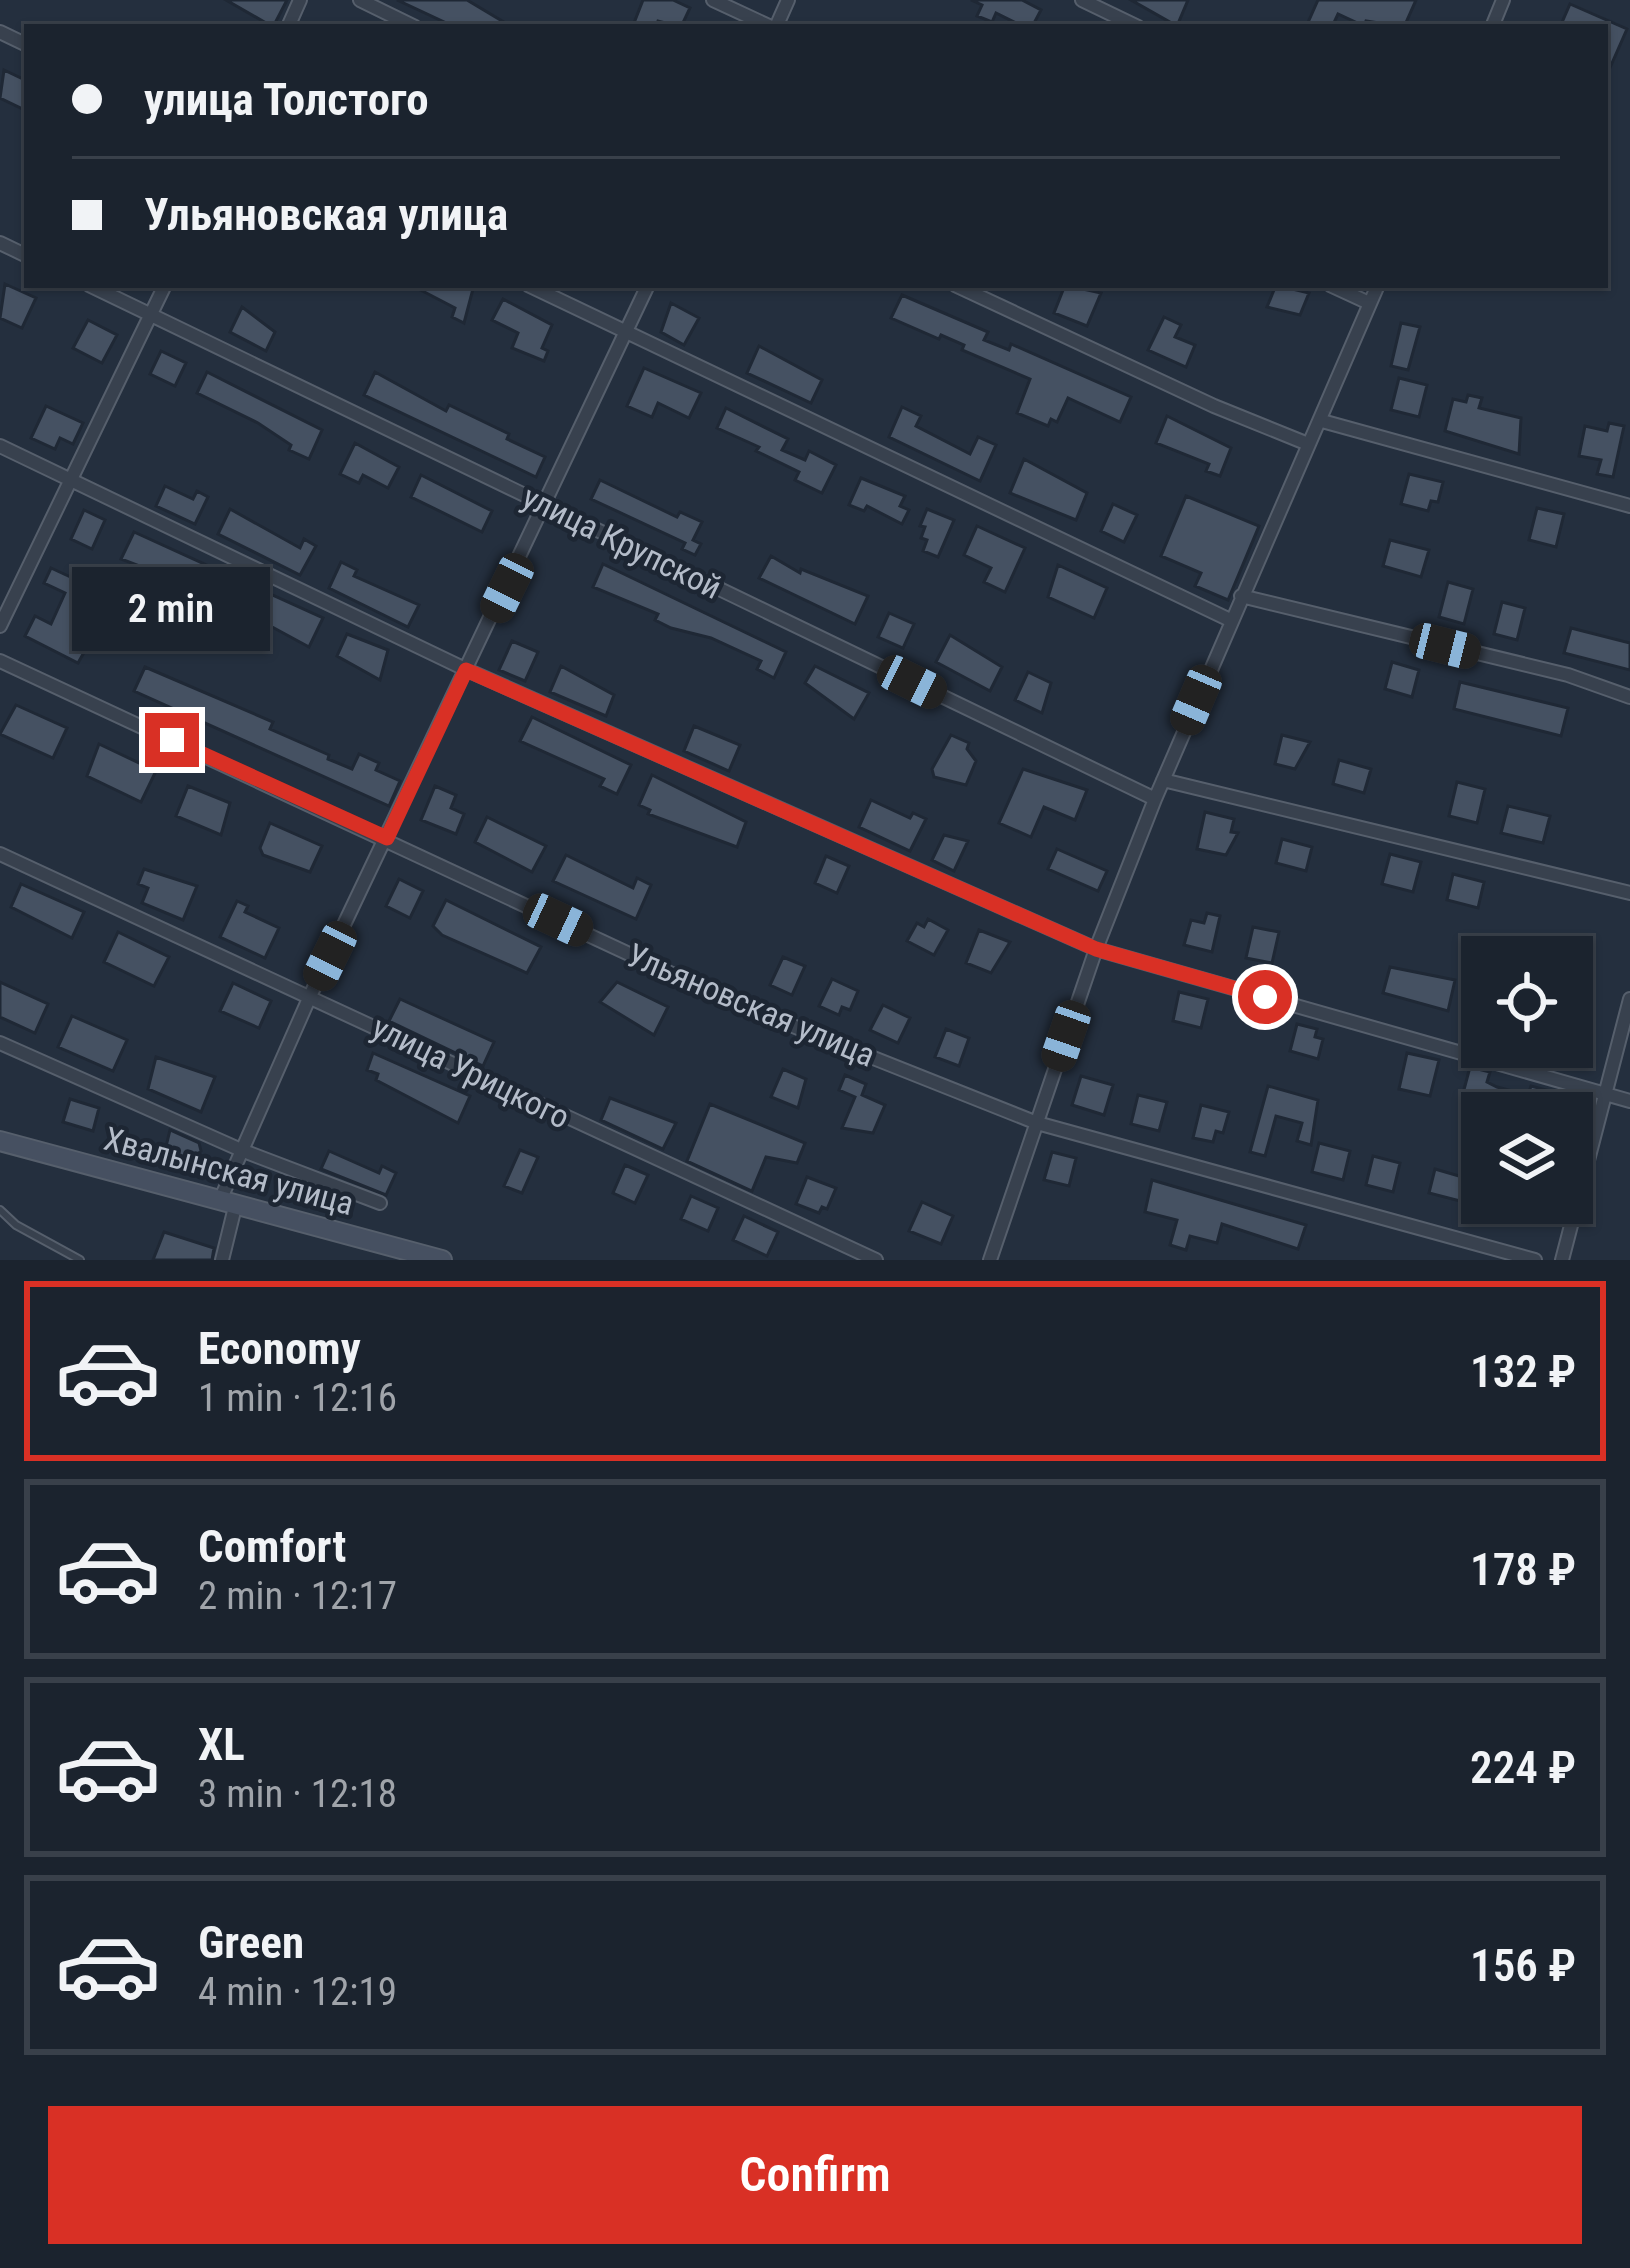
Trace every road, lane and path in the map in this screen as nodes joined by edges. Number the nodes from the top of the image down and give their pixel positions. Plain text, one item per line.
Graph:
1 (360, 0) edge
2 (712, 0) edge
3 (1082, 0) edge
4 (1484, 0) edge
5 (1502, 4) edge
6 (409, 24) edge
7 (766, 24) edge
8 (1132, 24) edge
9 (94, 288) edge
10 (163, 288) edge
11 (534, 288) edge
12 (647, 288) edge
13 (962, 288) edge
14 (1337, 288) edge
15 (1377, 288) edge
16 (1370, 303) junction
17 (150, 314) junction
18 (625, 332) junction
19 (1322, 421) junction
20 (1308, 444) junction
21 (0, 446) edge
22 (71, 480) junction
23 (548, 506) junction
24 (1630, 506) edge
25 (1241, 596) junction
26 (1230, 620) junction
27 (0, 626) edge
28 (0, 661) edge
29 (466, 670) junction
30 (1630, 698) edge
31 (1163, 780) junction
32 (1154, 799) junction
33 (387, 838) junction
34 (0, 854) edge
35 (1630, 893) edge
36 (1096, 949) junction
37 (311, 994) junction
38 (1630, 999) edge
39 (0, 1043) edge
40 (1604, 1095) junction
41 (1630, 1101) edge
42 (1037, 1123) junction
43 (0, 1141) edge
44 (242, 1150) junction
45 (228, 1201) junction
46 (380, 1203) dead end
47 (0, 1210) edge
48 (80, 1260) edge
49 (222, 1260) edge
50 (442, 1260) edge
51 (876, 1260) edge
52 (990, 1260) edge
53 (1535, 1260) edge
54 (1562, 1260) edge

1 - 6 street
2 - 7 street
3 - 8 street
4 - 5 street
9 - 17 street, улица Крупской
10 - 17 street
11 - 18 street
12 - 18 street
13 - 20 street
14 - 16 street
15 - 16 street
16 - 19 street
17 - 22 street
17 - 23 street, улица Крупской
18 - 23 street
18 - 26 street
19 - 20 street
19 - 24 street
20 - 25 street
21 - 22 street
22 - 27 street
22 - 29 street
23 - 29 street
23 - 32 street, улица Крупской
25 - 26 street
25 - 30 street
26 - 31 street
28 - 33 street, Ульяновская улица
29 - 33 street
29 - 36 street
31 - 32 street
31 - 35 street
32 - 36 street
33 - 37 street
33 - 42 street, Ульяновская улица
34 - 37 street, улица Урицкого
36 - 40 street
36 - 42 street
37 - 44 street
37 - 51 street, улица Урицкого
38 - 40 street
39 - 44 street
40 - 41 street
40 - 54 street
42 - 52 street
42 - 53 street, Ульяновская улица
43 - 45 street, Хвалынская улица
44 - 45 street
44 - 46 street
45 - 49 street
45 - 50 street, Хвалынская улица
47 - 48 lane

